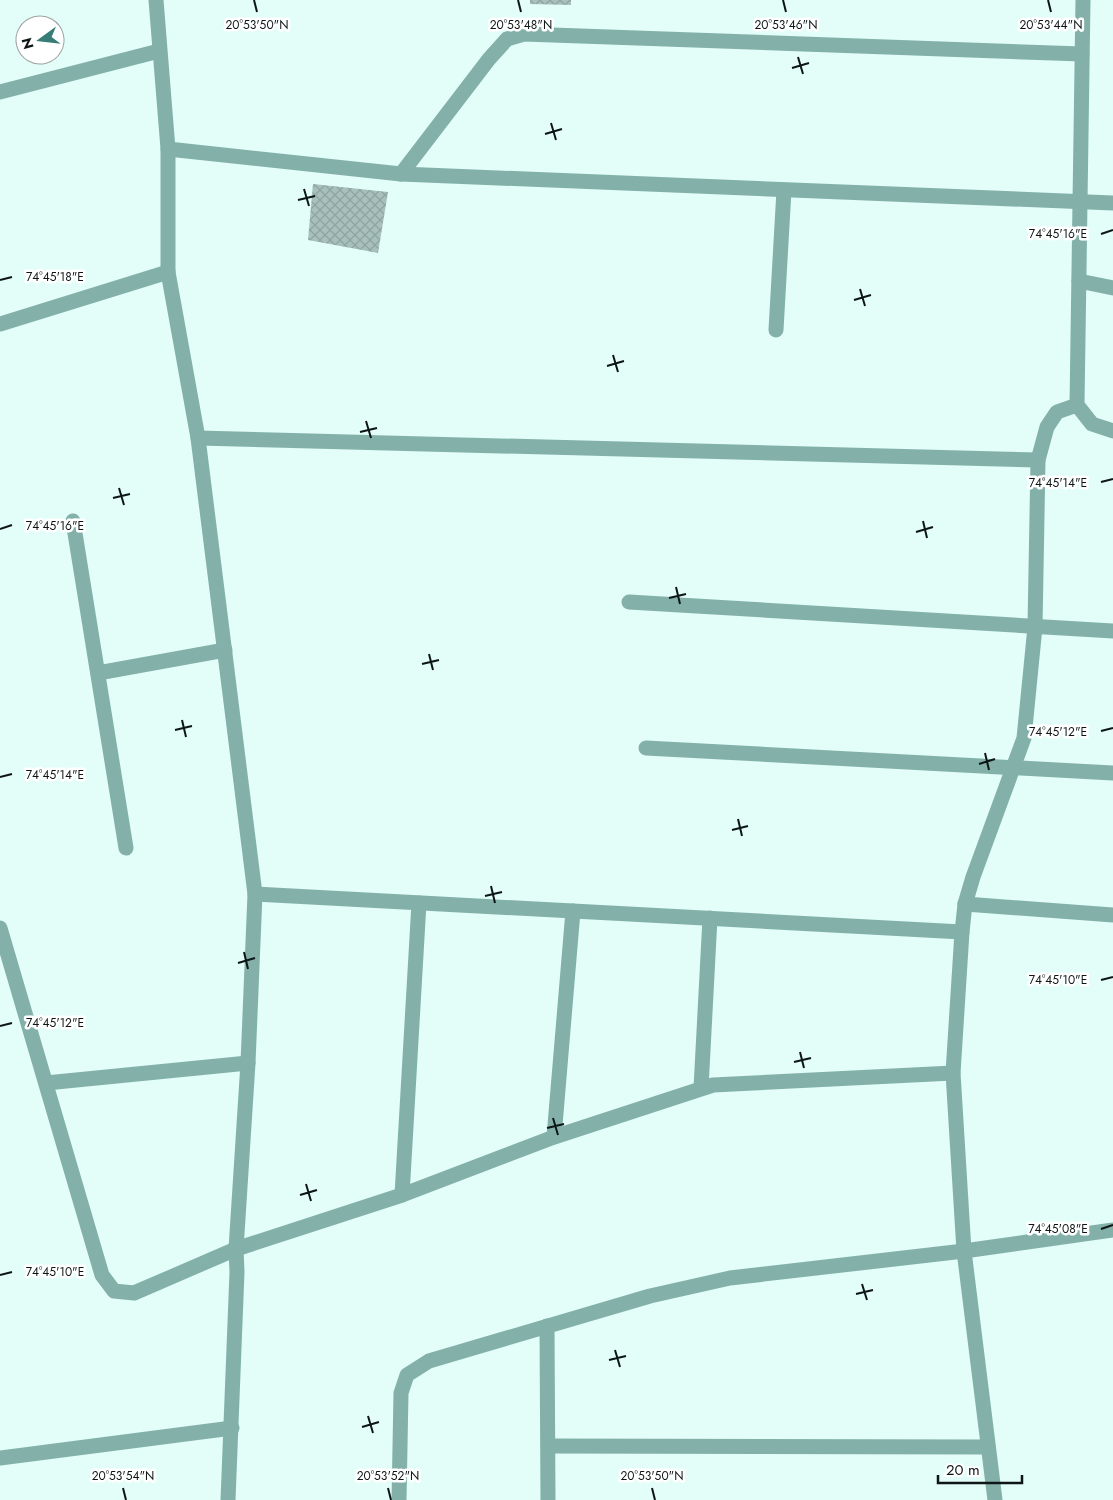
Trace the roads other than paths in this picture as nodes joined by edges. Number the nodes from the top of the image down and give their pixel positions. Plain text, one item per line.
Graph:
1 (156, 0) edge
2 (1083, 0) edge
3 (159, 51) junction
4 (1082, 54) junction
5 (0, 92) edge
6 (168, 148) junction
7 (401, 174) junction
8 (784, 190) junction
9 (1080, 202) junction
10 (1113, 203) edge
11 (168, 272) junction
12 (1079, 281) junction
13 (1113, 288) edge
14 (0, 324) edge
15 (776, 330) dead end
16 (1077, 405) junction
17 (1113, 431) edge
18 (198, 438) junction
19 (1038, 460) junction
20 (73, 521) dead end
21 (630, 602) dead end
22 (1035, 627) junction
23 (1113, 631) edge
24 (225, 650) junction
25 (98, 673) junction
26 (646, 748) dead end
27 (1014, 768) junction
28 (1113, 773) edge
29 (126, 848) dead end
30 (255, 894) junction
31 (419, 903) junction
32 (965, 904) junction
33 (573, 911) junction
34 (1113, 915) edge
35 (710, 918) junction
36 (0, 928) edge
37 (962, 932) junction
38 (248, 1063) junction
39 (953, 1073) junction
40 (46, 1083) junction
41 (701, 1088) junction
42 (554, 1137) junction
43 (402, 1195) junction
44 (1113, 1230) edge
45 (236, 1249) junction
46 (964, 1251) junction
47 (548, 1326) junction
48 (232, 1428) junction
49 (548, 1446) junction
50 (988, 1447) junction
51 (0, 1458) edge
52 (228, 1500) edge
53 (400, 1500) edge
54 (548, 1500) edge
55 (995, 1500) edge

1 - 3 street
2 - 4 street
3 - 5 street
3 - 6 street
4 - 7 street
4 - 9 street
6 - 7 street
6 - 11 street
7 - 8 street
8 - 9 street
8 - 15 street
9 - 10 street
9 - 12 street
11 - 14 street
11 - 18 street
12 - 13 street
12 - 16 street
16 - 17 street
16 - 19 street
18 - 19 street
18 - 24 street
19 - 22 street
20 - 25 street
21 - 22 street
22 - 23 street
22 - 27 street
24 - 25 street
24 - 30 street
25 - 29 street
26 - 27 street
27 - 28 street
27 - 32 street
30 - 31 street
30 - 38 street
31 - 33 street
31 - 43 street
32 - 34 street
32 - 37 street
33 - 35 street
33 - 42 street
35 - 37 street
35 - 41 street
36 - 40 street
37 - 39 street
38 - 40 street
38 - 45 street
39 - 41 street
39 - 46 street
40 - 45 street
41 - 42 street
42 - 43 street
43 - 45 street
44 - 46 street
45 - 48 street
46 - 47 street
46 - 50 street
47 - 49 street
47 - 53 street
48 - 51 street
48 - 52 street
49 - 50 street
49 - 54 street
50 - 55 street

